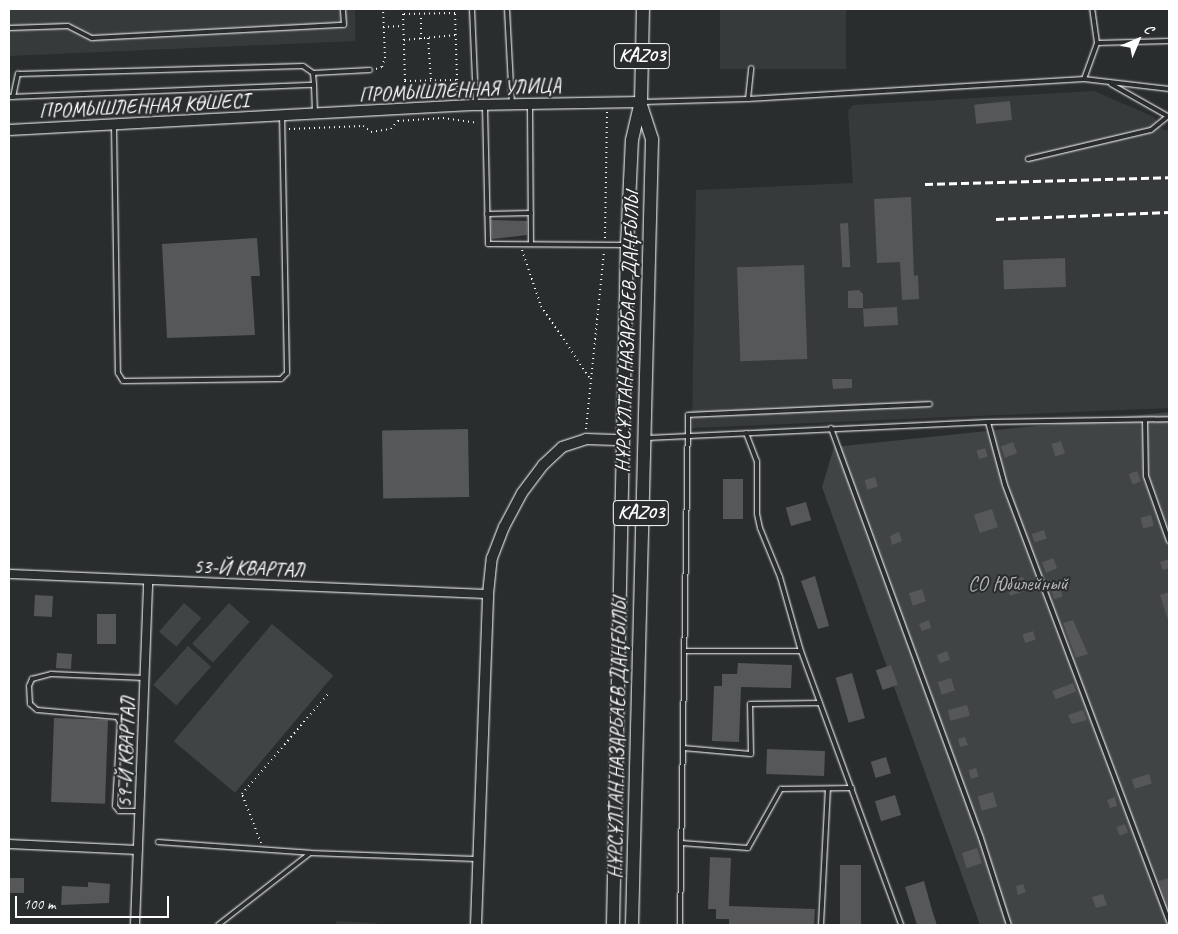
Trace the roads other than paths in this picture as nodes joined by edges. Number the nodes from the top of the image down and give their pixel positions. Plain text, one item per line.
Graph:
1 (343, 9) edge
2 (472, 9) edge
3 (507, 9) edge
4 (643, 9) edge
5 (1092, 9) edge
6 (9, 28) edge
7 (1169, 41) edge
8 (1097, 42) junction
9 (751, 68) dead end
10 (370, 70) road end
11 (313, 74) junction
12 (1084, 79) junction
13 (1109, 83) junction
14 (314, 86) junction
15 (1169, 89) edge
16 (11, 97) edge
17 (748, 100) junction
18 (641, 102) junction
19 (512, 103) junction
20 (530, 103) junction
21 (481, 104) junction
22 (315, 115) junction
23 (282, 117) junction
24 (1168, 117) edge
25 (114, 125) junction
26 (9, 130) edge
27 (1028, 159) dead end
28 (531, 213) junction
29 (487, 214) junction
30 (531, 244) junction
31 (627, 245) junction
32 (930, 404) dead end
33 (1169, 419) edge
34 (1146, 420) junction
35 (988, 422) junction
36 (831, 428) junction
37 (746, 433) junction
38 (685, 436) junction
39 (642, 438) junction
40 (623, 440) junction
41 (1169, 541) edge
42 (9, 574) edge
43 (148, 580) junction
44 (488, 594) junction
45 (684, 651) junction
46 (801, 651) junction
47 (145, 678) junction
48 (820, 702) junction
49 (683, 748) junction
50 (852, 788) junction
51 (828, 789) junction
52 (140, 811) junction
53 (158, 842) dead end
54 (681, 843) junction
55 (9, 844) edge
56 (138, 850) junction
57 (310, 853) junction
58 (479, 859) junction
59 (1169, 922) edge
60 (135, 925) edge
61 (218, 925) edge
62 (476, 925) edge
63 (613, 925) edge
64 (632, 925) edge
65 (680, 925) edge
66 (821, 925) edge
67 (901, 925) edge
68 (1010, 925) edge

1 - 6 lane
2 - 21 lane
3 - 19 lane
4 - 18 main road, НҰРСҰЛТАН НАЗАРБАЕВ ДАҢҒЫЛЫ / KАZ03
5 - 8 lane
7 - 8 lane
8 - 12 lane
9 - 17 lane
10 - 11 lane
11 - 14 lane
11 - 16 lane
12 - 13 lane
12 - 17 lane
13 - 15 lane
13 - 24 lane
14 - 16 lane
14 - 22 lane
17 - 18 lane
18 - 20 street, ПРОМЫШЛЕННАЯ УЛИЦА
18 - 31 main road, НҰРСҰЛТАН НАЗАРБАЕВ ДАҢҒЫЛЫ / KАZ03
18 - 39 main road, НҰРСҰЛТАН НАЗАРБАЕВ ДАҢҒЫЛЫ / KАZ03
19 - 20 street, ПРОМЫШЛЕННАЯ УЛИЦА
19 - 21 street, ПРОМЫШЛЕННАЯ УЛИЦА
20 - 28 lane
21 - 22 street, ПРОМЫШЛЕННАЯ УЛИЦА
21 - 29 lane
22 - 23 street, ПРОМЫШЛЕННАЯ УЛИЦА
23 - 25 street, ПРОМЫШЛЕННАЯ КӨШЕСІ
23 - 25 lane
24 - 27 lane
25 - 26 street, ПРОМЫШЛЕННАЯ КӨШЕСІ
28 - 29 lane
28 - 30 lane
29 - 30 lane
30 - 31 lane
31 - 40 main road, НҰРСҰЛТАН НАЗАРБАЕВ ДАҢҒЫЛЫ / KАZ03
32 - 38 lane
33 - 34 lane
34 - 35 lane
34 - 41 lane
35 - 36 lane
35 - 59 lane
36 - 37 lane
36 - 68 lane
37 - 38 lane
37 - 46 lane
38 - 39 lane
38 - 45 lane
39 - 40 main road
39 - 64 main road, НҰРСҰЛТАН НАЗАРБАЕВ ДАҢҒЫЛЫ / KАZ03
40 - 44 street
40 - 63 main road, НҰРСҰЛТАН НАЗАРБАЕВ ДАҢҒЫЛЫ / KАZ03
42 - 43 street, 53-Й КВАРТАЛ
43 - 44 street, 53-Й КВАРТАЛ
43 - 47 street, 59-Й КВАРТАЛ
44 - 58 street
45 - 46 lane
45 - 49 lane
46 - 48 lane
47 - 52 street, 59-Й КВАРТАЛ
47 - 52 lane
48 - 49 lane
48 - 50 lane
49 - 54 lane
50 - 51 lane
50 - 67 lane
51 - 54 lane
51 - 66 lane
52 - 56 street, 59-Й КВАРТАЛ
53 - 57 lane
54 - 65 lane
55 - 56 street
56 - 60 street, 59-Й КВАРТАЛ
57 - 58 lane
57 - 61 lane
58 - 62 street

